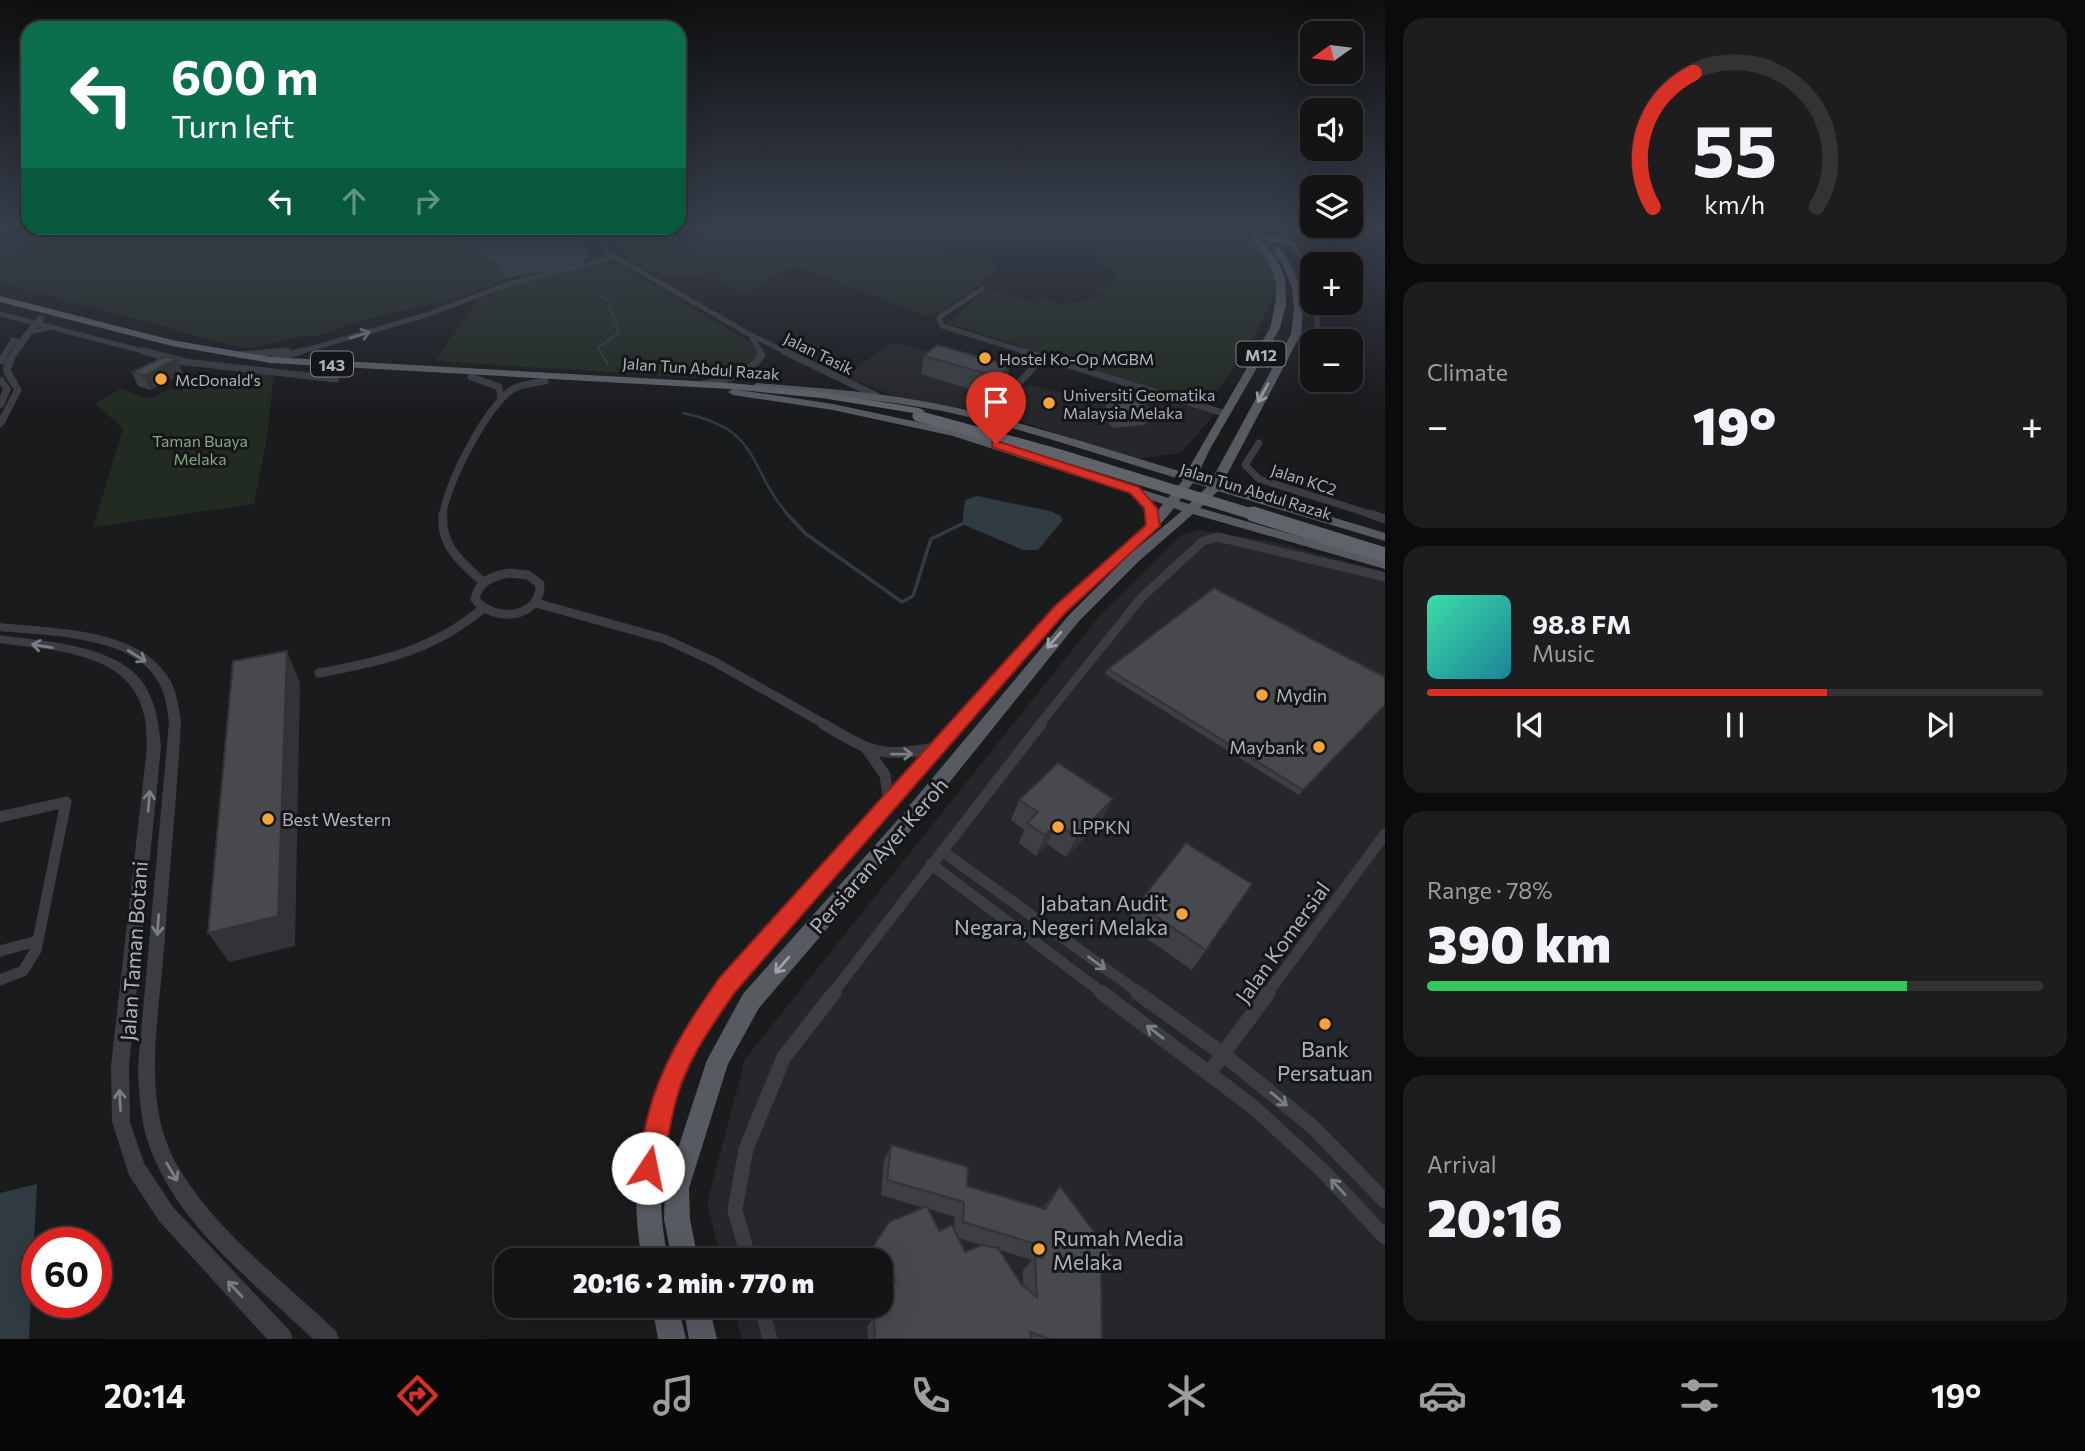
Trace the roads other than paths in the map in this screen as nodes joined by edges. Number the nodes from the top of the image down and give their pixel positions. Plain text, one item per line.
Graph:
1 (500, 287) edge
2 (668, 287) edge
3 (1281, 287) edge
4 (1297, 287) edge
5 (982, 289) dead end
6 (0, 299) edge
7 (0, 306) edge
8 (0, 314) edge
9 (1318, 315) edge
10 (37, 318) junction
11 (54, 328) junction
12 (29, 332) junction
13 (749, 334) junction
14 (1296, 334) junction
15 (310, 350) junction
16 (236, 356) junction
17 (1043, 357) junction
18 (225, 359) junction
19 (271, 360) junction
20 (0, 362) edge
21 (214, 366) junction
22 (471, 377) junction
23 (0, 379) edge
24 (336, 379) dead end
25 (545, 381) junction
26 (702, 384) junction
27 (731, 389) junction
28 (877, 396) junction
29 (501, 399) junction
30 (0, 406) edge
31 (918, 414) junction
32 (1226, 414) junction
33 (987, 418) junction
34 (0, 425) edge
35 (1259, 443) dead end
36 (1099, 451) junction
37 (1199, 458) junction
38 (1225, 465) junction
39 (1151, 467) junction
40 (1089, 475) junction
41 (1189, 480) junction
42 (1214, 487) junction
43 (1135, 490) junction
44 (1254, 499) junction
45 (1171, 502) junction
46 (1192, 510) junction
47 (1320, 518) junction
48 (1385, 519) edge
49 (1233, 523) junction
50 (1153, 526) junction
51 (1173, 527) junction
52 (1385, 535) edge
53 (1320, 546) junction
54 (1385, 549) edge
55 (1385, 555) edge
56 (1385, 565) edge
57 (1385, 577) edge
58 (483, 582) junction
59 (536, 603) junction
60 (482, 609) junction
61 (0, 627) edge
62 (0, 639) edge
63 (319, 673) dead end
64 (939, 747) junction
65 (865, 748) junction
66 (889, 803) junction
67 (0, 817) edge
68 (166, 831) junction
69 (1385, 834) edge
70 (942, 851) junction
71 (143, 863) junction
72 (931, 864) junction
73 (38, 942) junction
74 (0, 951) edge
75 (0, 980) edge
76 (1223, 1054) junction
77 (1209, 1073) junction
78 (1385, 1201) edge
79 (1385, 1237) edge
80 (653, 1248) edge
81 (683, 1248) edge
82 (746, 1248) edge
83 (668, 1318) edge
84 (699, 1318) edge
85 (764, 1318) edge
86 (282, 1339) edge
87 (328, 1339) edge
88 (672, 1339) edge
89 (704, 1339) edge
90 (770, 1339) edge

15 -> 1 street
2 - 13 street, Jalan Tasik
3 - 32 main road, M12
4 - 14 main road, M12
5 - 17 street
6 - 10 highway, Jalan Tun Abdul Razak / 143
7 - 10 highway, Jalan Tun Abdul Razak / 143
8 - 10 street
9 - 14 street
10 - 11 street
10 - 12 street
10 - 16 highway, Jalan Tun Abdul Razak / 143
10 - 18 highway, Jalan Tun Abdul Razak / 143
10 - 20 street
11 - 12 street
11 - 21 street
12 - 34 street
13 - 26 street, Jalan Tasik
13 - 28 street, Jalan Tasik
14 -> 38 main road, M12
15 - 16 street
15 - 19 street
16 - 19 highway, Jalan Tun Abdul Razak / 143
17 - 32 street
17 - 33 street
18 - 21 street
18 - 22 highway, Jalan Tun Abdul Razak / 143
19 - 26 highway, Jalan Tun Abdul Razak / 143
21 - 24 street
22 - 25 highway, Jalan Tun Abdul Razak / 143
22 - 29 street
23 - 30 street
25 - 27 highway, Jalan Tun Abdul Razak / 143
25 - 29 street
26 - 27 highway, Jalan Tun Abdul Razak / 143
27 - 28 main road
27 - 31 highway, Jalan Tun Abdul Razak / 143
27 - 40 main road
28 - 33 main road
29 - 58 street
31 - 54 highway, Jalan Tun Abdul Razak / 143, bridge
31 - 55 highway, Jalan Tun Abdul Razak / 143, bridge
32 - 37 main road, M12
33 - 36 main road
35 - 48 street, Jalan KC2
36 - 39 main road
36 - 40 main road
37 - 39 main road
37 - 41 main road, M12
38 - 42 main road, M12
38 - 44 main road
39 - 41 main road
40 - 43 main road
41 - 42 main road
41 - 45 main road, M12
42 - 44 main road
42 - 46 main road, M12
43 - 45 main road
43 - 50 main road
44 - 47 main road
45 - 46 main road
45 - 50 main road, Persiaran Ayer Keroh / M12
46 - 49 main road
46 - 51 main road, Persiaran Ayer Keroh / M12
47 - 52 main road
47 - 53 main road
49 - 51 main road
49 - 53 main road
50 - 64 main road, Persiaran Ayer Keroh / M12
51 -> 81 main road, Persiaran Ayer Keroh / M12
53 - 56 main road
57 - 70 street
58 - 59 street
58 - 60 street
59 - 60 street
59 - 65 street
60 - 63 street
61 -> 68 street, Jalan Taman Botani
71 -> 62 street, Jalan Taman Botani
65 -> 64 street
64 - 66 main road, Persiaran Ayer Keroh / M12
65 - 66 street
66 - 80 main road, Persiaran Ayer Keroh / M12
67 - 73 street
68 - 71 street
68 -> 87 street, Jalan Taman Botani
69 - 76 street, Jalan Komersial
70 - 72 street
70 -> 76 street
86 -> 71 street, Jalan Taman Botani
77 -> 72 street
72 - 82 street
73 - 74 street
73 - 75 street
76 - 77 street, Jalan Komersial
76 -> 78 street
79 -> 77 street
83 - 88 main road
84 - 89 main road
85 - 90 street

